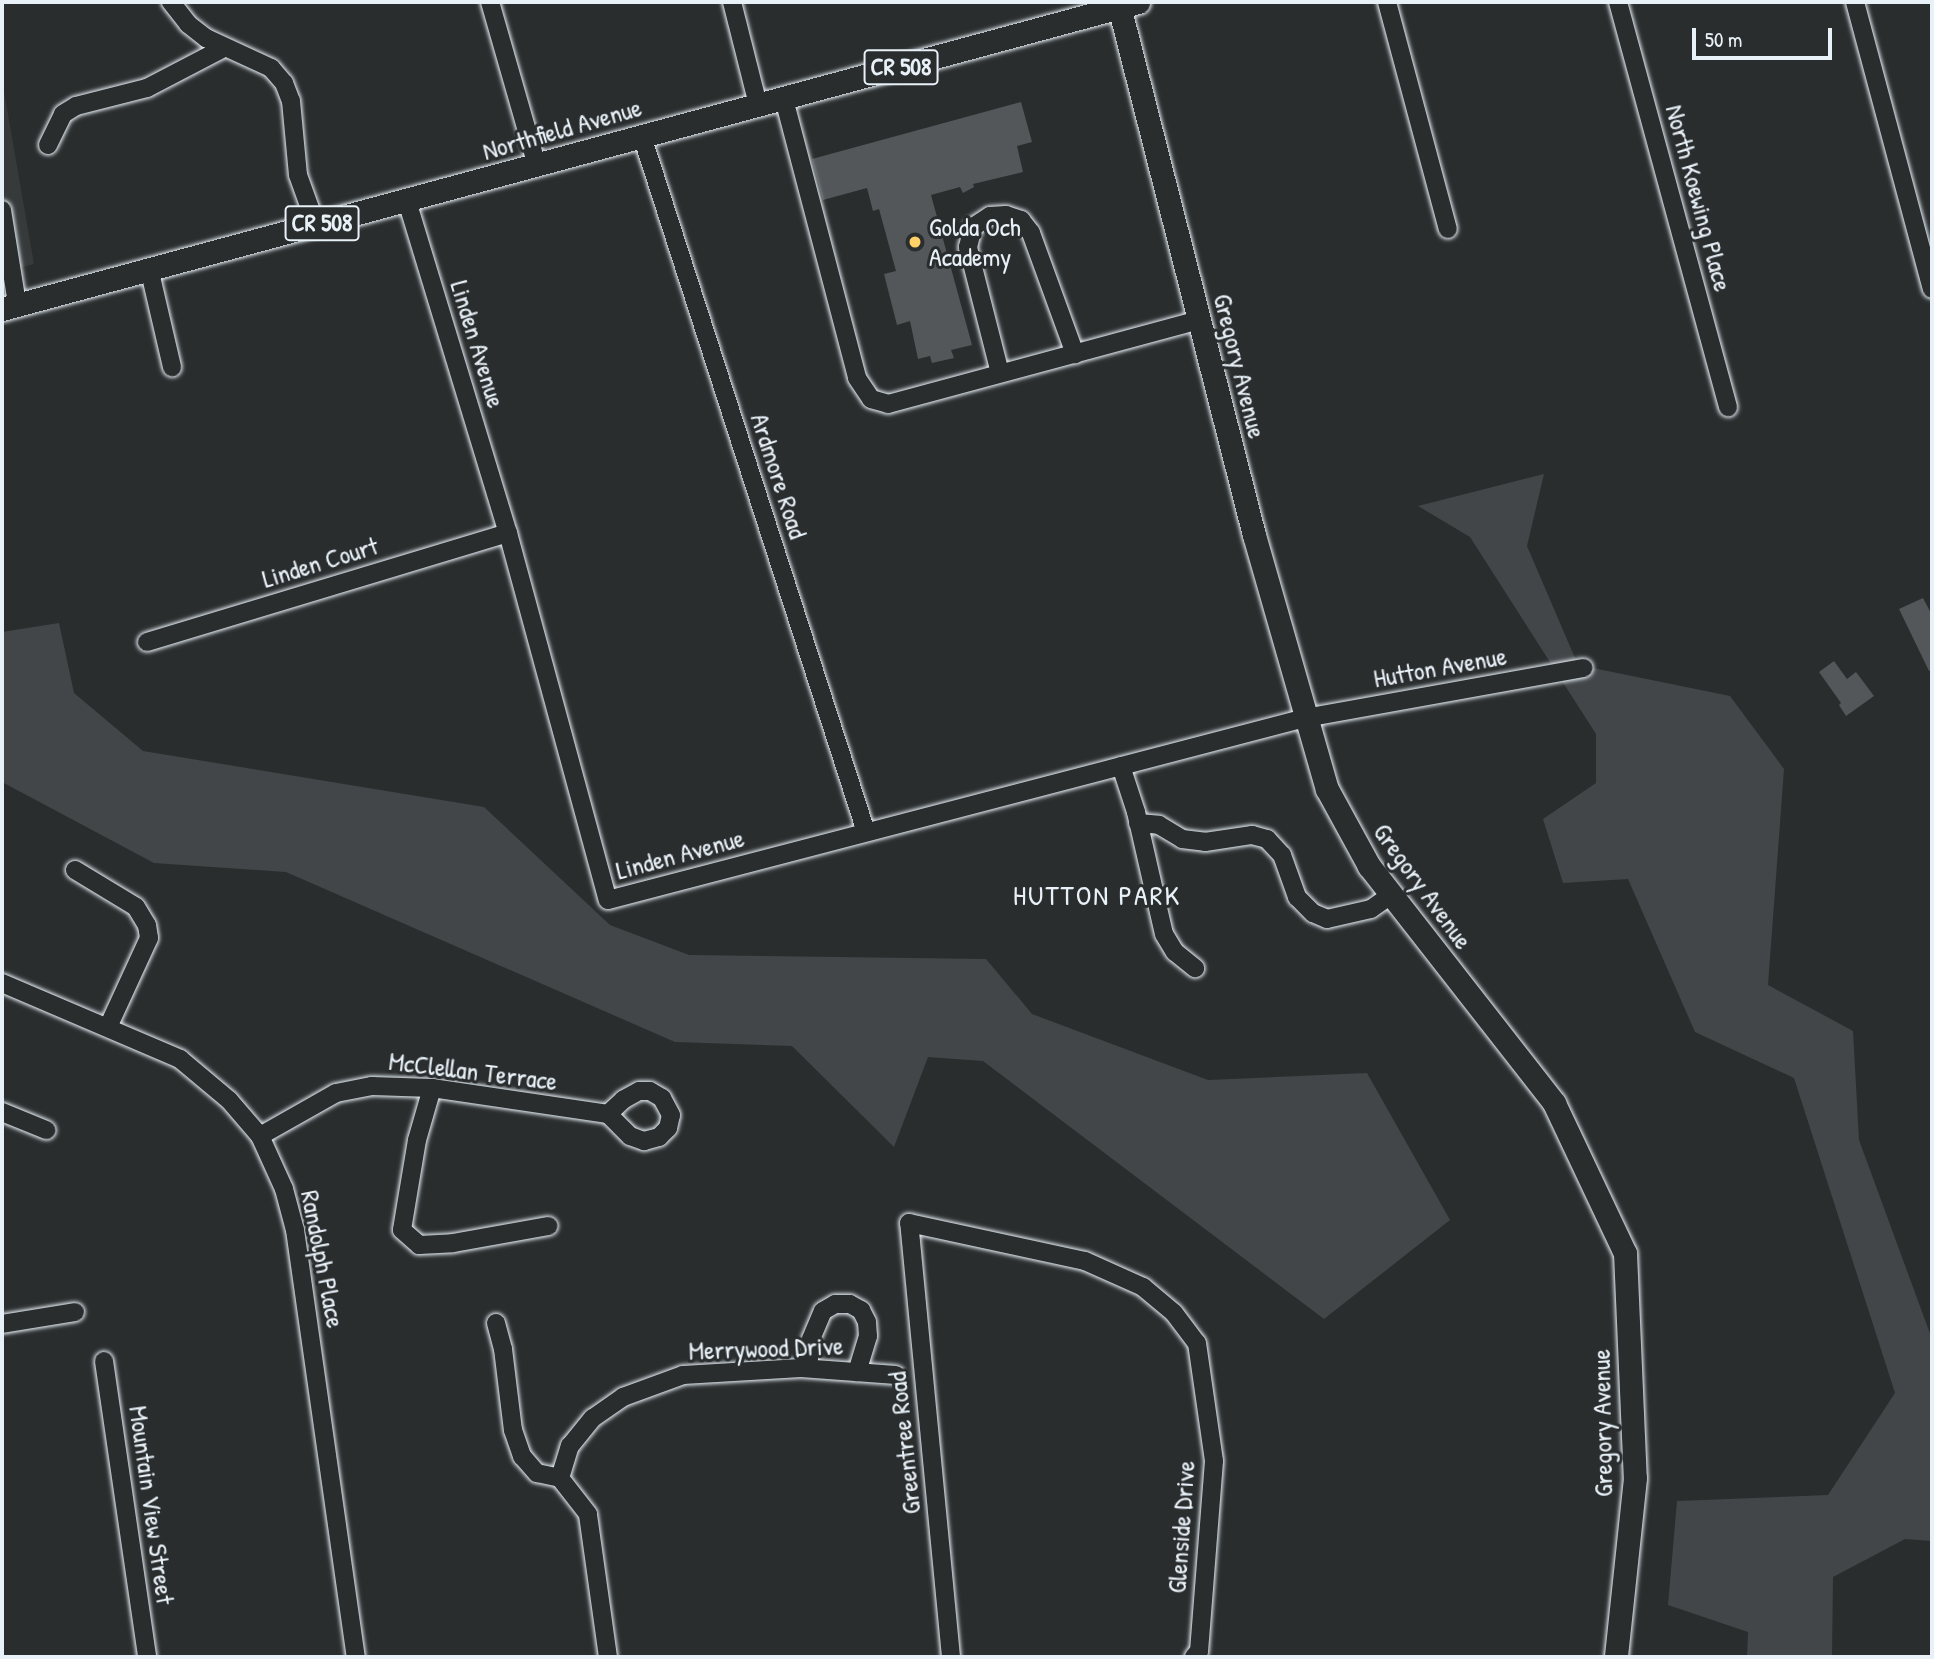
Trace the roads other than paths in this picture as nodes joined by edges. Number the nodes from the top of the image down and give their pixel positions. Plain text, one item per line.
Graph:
1 (171, 2) edge
2 (490, 2) edge
3 (732, 2) edge
4 (1387, 2) edge
5 (1618, 2) edge
6 (1855, 2) edge
7 (1125, 4) edge
8 (224, 48) junction
9 (784, 99) junction
10 (758, 105) junction
11 (642, 136) junction
12 (48, 145) dead end
13 (537, 166) junction
14 (407, 201) junction
15 (2, 210) edge
16 (316, 225) junction
17 (1448, 229) dead end
18 (149, 268) junction
19 (1932, 289) edge
20 (10, 307) edge
21 (1199, 320) junction
22 (1074, 354) junction
23 (172, 367) dead end
24 (1000, 373) junction
25 (1728, 407) dead end
26 (508, 533) junction
27 (147, 642) dead end
28 (1584, 668) dead end
29 (1306, 718) junction
30 (1121, 765) junction
31 (1138, 823) junction
32 (866, 832) junction
33 (75, 870) dead end
34 (1391, 895) junction
35 (1195, 968) dead end
36 (2, 982) edge
37 (108, 1027) junction
38 (432, 1088) junction
39 (2, 1112) edge
40 (608, 1114) dead end
41 (46, 1130) dead end
42 (260, 1136) junction
43 (909, 1223) joint
44 (548, 1226) dead end
45 (75, 1312) dead end
46 (496, 1322) dead end
47 (2, 1324) edge
48 (104, 1361) dead end
49 (808, 1368) junction
50 (856, 1372) junction
51 (896, 1375) dead end
52 (560, 1478) junction
53 (147, 1657) edge
54 (356, 1657) edge
55 (608, 1657) edge
56 (951, 1657) edge
57 (1194, 1657) edge
58 (1616, 1657) edge

1 - 8 street
2 - 13 street
3 - 10 street
4 - 17 street
5 - 25 street, North Koewing Place
6 - 19 street
7 - 9 main road, Northfield Avenue / CR 508
7 - 21 main road, Gregory Avenue
8 - 12 street
8 - 16 street
9 - 10 main road, Northfield Avenue / CR 508
9 - 24 street
10 - 11 main road, Northfield Avenue / CR 508
11 - 13 main road, Northfield Avenue / CR 508
11 - 32 street, Ardmore Road
13 - 14 main road, Northfield Avenue / CR 508
14 - 16 main road, Northfield Avenue / CR 508
14 - 26 street, Linden Avenue
15 - 20 street
16 - 18 main road, Northfield Avenue / CR 508
18 - 20 main road, Northfield Avenue / CR 508
18 - 23 street
21 - 22 street
21 - 29 main road, Gregory Avenue
22 - 24 street
22 - 24 street
26 - 27 street, Linden Court
26 - 32 street, Linden Avenue
28 - 29 street, Hutton Avenue
29 - 30 street, Linden Avenue
29 - 34 main road, Gregory Avenue
30 - 31 street
30 - 32 street, Linden Avenue
31 - 34 street
31 - 35 street
33 - 37 street
34 - 58 main road, Gregory Avenue
36 - 37 street, Randolph Place
37 - 42 street, Randolph Place
38 - 40 street, McClellan Terrace
38 - 42 street, McClellan Terrace
38 - 44 street
39 - 41 street
42 - 54 street, Randolph Place
43 - 56 street, Greentree Road
43 - 57 street, Glenside Drive
45 - 47 street
46 - 52 street
48 - 53 street, Mountain View Street
49 - 50 street, Merrywood Drive
49 - 50 street
49 - 52 street, Merrywood Drive
50 - 51 street, Merrywood Drive
52 - 55 street

